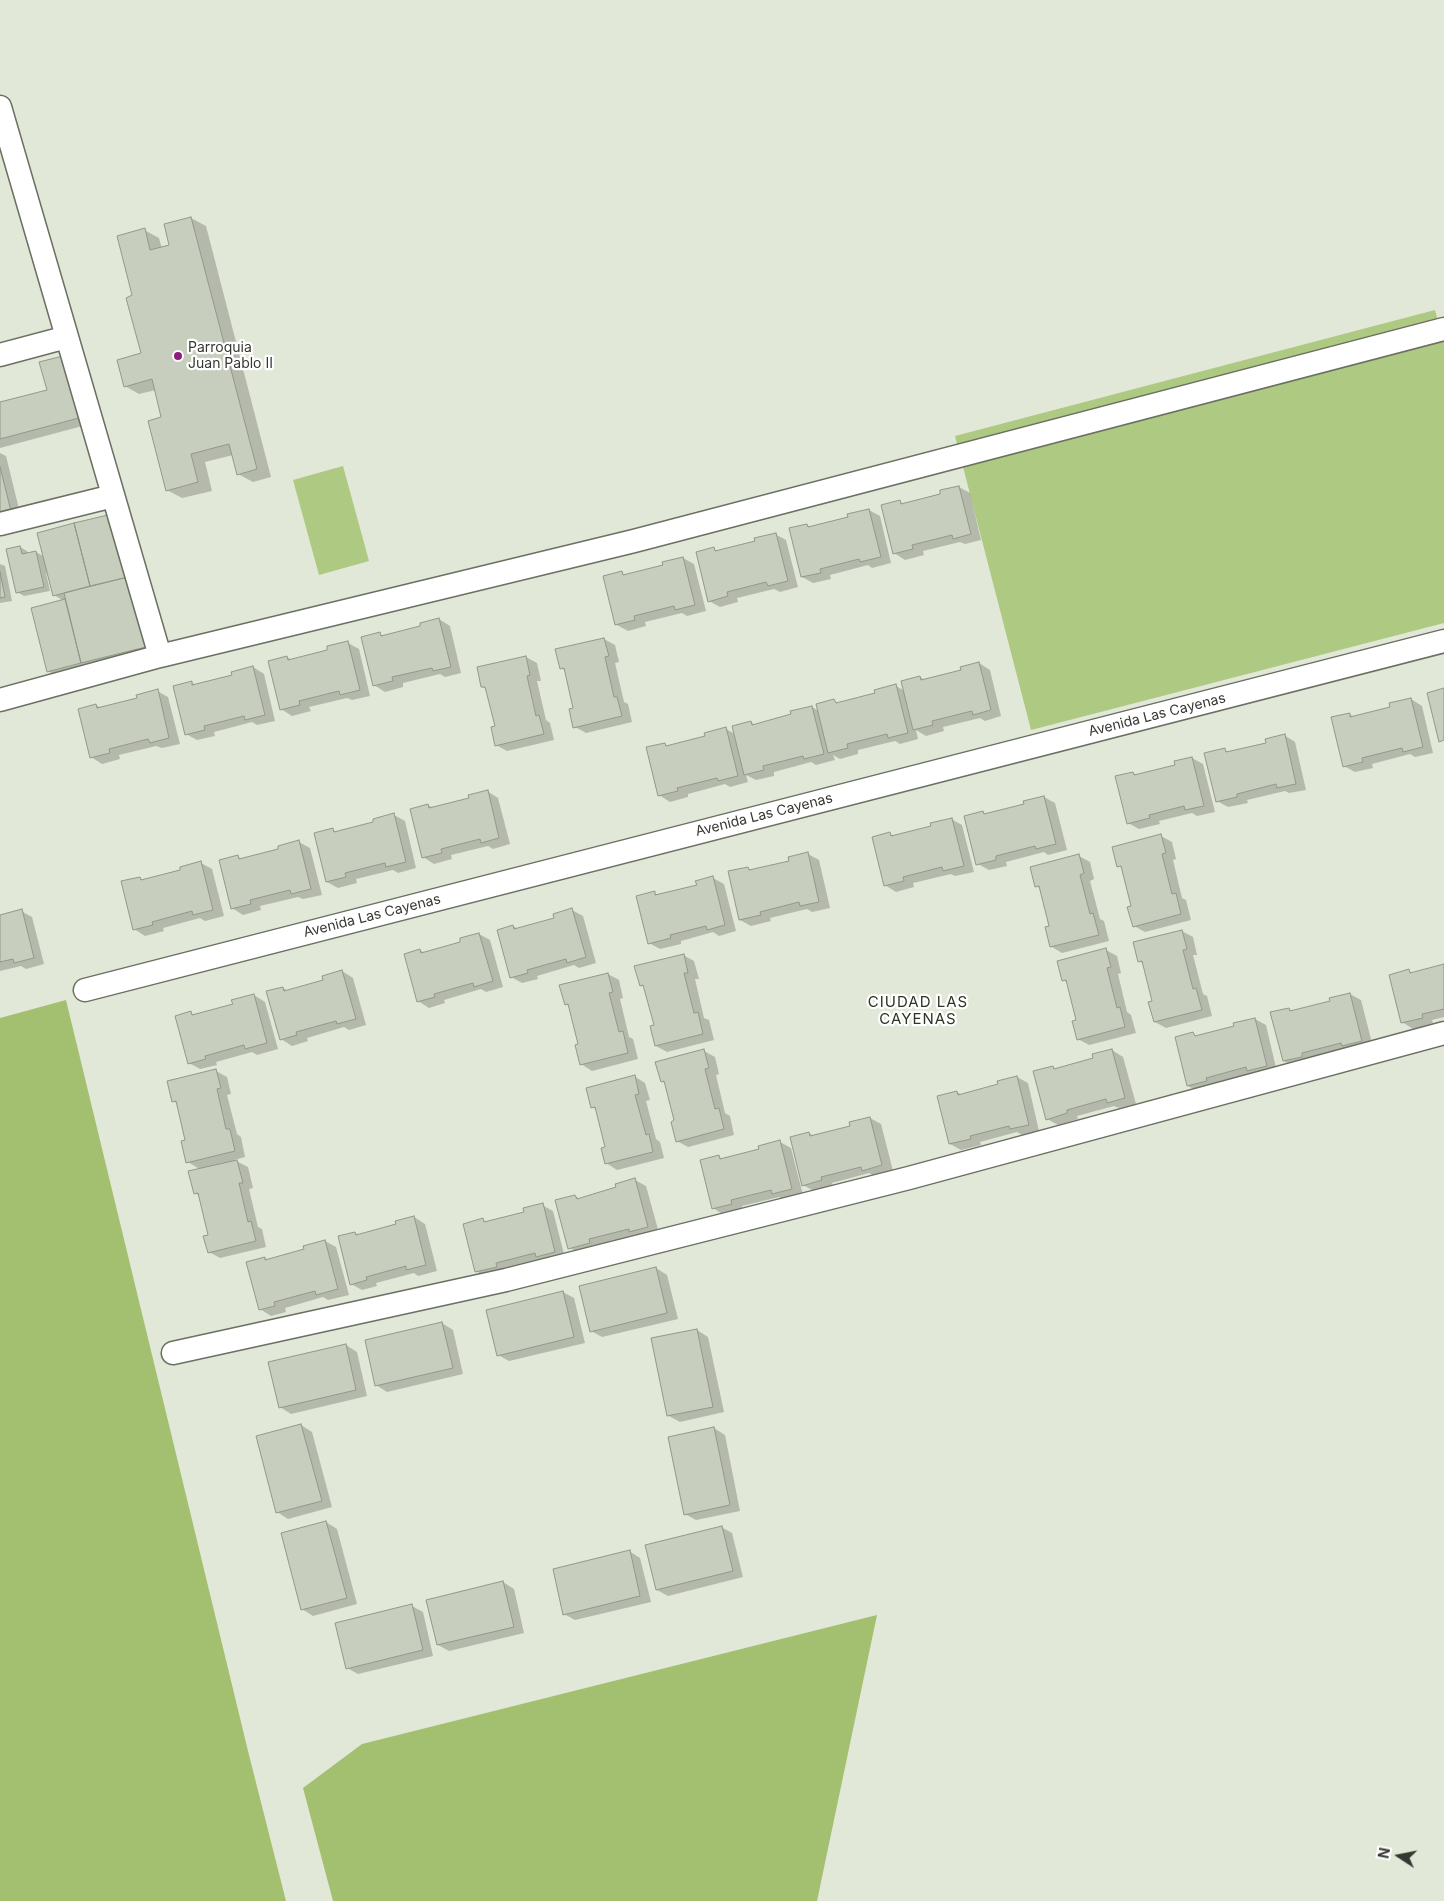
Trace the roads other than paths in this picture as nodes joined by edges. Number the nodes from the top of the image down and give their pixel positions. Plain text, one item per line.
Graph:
1 (0, 107) edge
2 (1444, 328) edge
3 (67, 337) junction
4 (0, 355) edge
5 (113, 496) junction
6 (0, 524) edge
7 (1444, 641) edge
8 (160, 656) junction
9 (0, 700) edge
10 (84, 990) dead end
11 (1444, 1033) edge
12 (174, 1353) dead end

1 - 3 street
2 - 8 street
3 - 4 street
3 - 5 street
5 - 6 street
5 - 8 street
7 - 10 street, Avenida Las Cayenas
8 - 9 street
11 - 12 street

